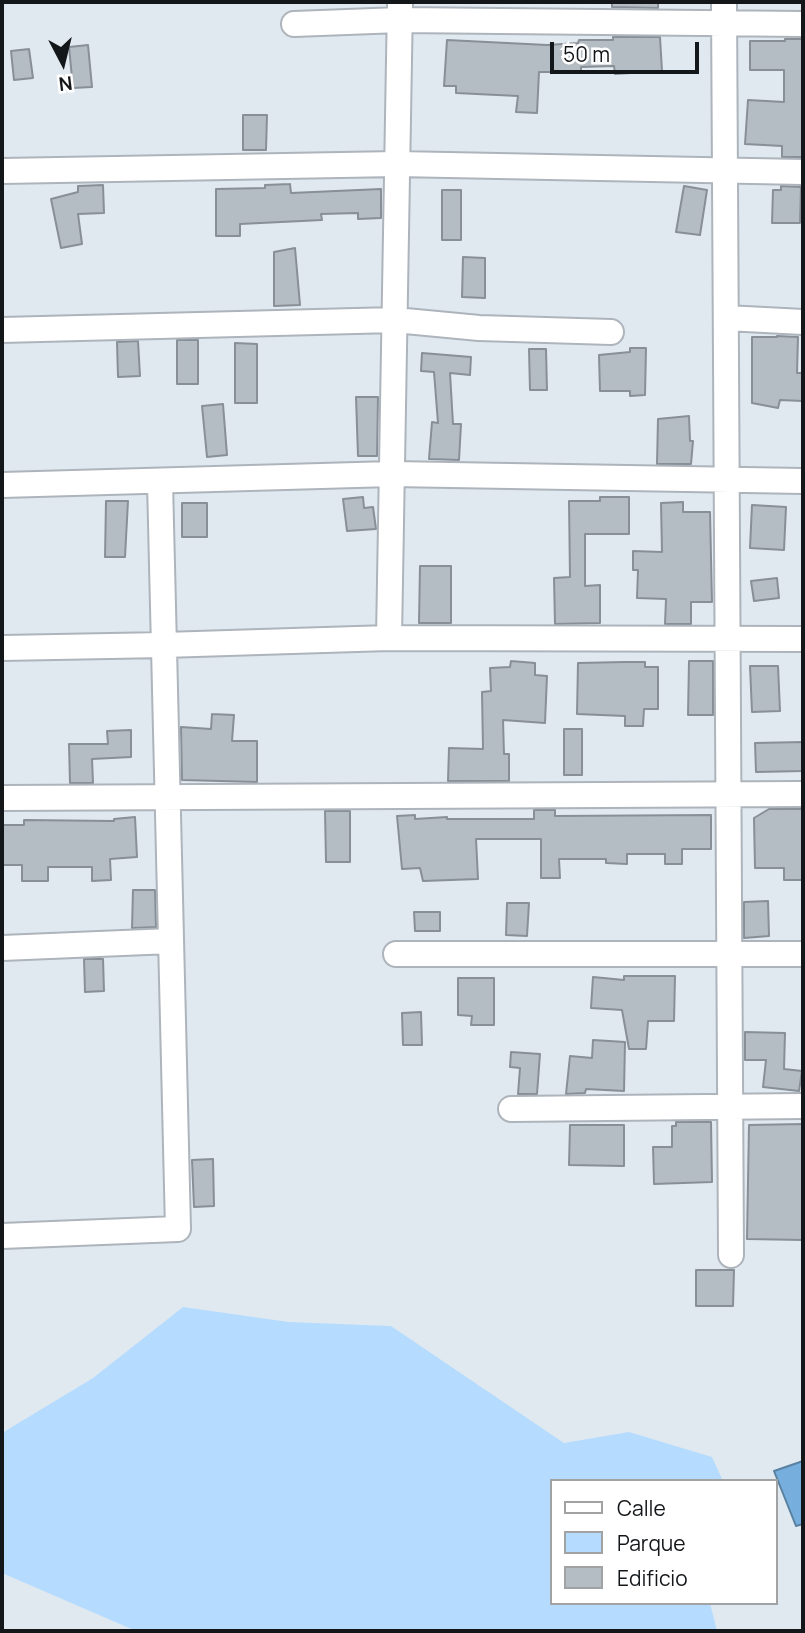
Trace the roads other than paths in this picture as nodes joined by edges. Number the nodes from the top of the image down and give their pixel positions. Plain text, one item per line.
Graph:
1 (400, 11) edge
2 (725, 13) edge
3 (293, 24) dead end
4 (803, 24) edge
5 (397, 164) junction
6 (2, 171) edge
7 (725, 172) junction
8 (803, 172) edge
9 (726, 318) junction
10 (394, 320) junction
11 (803, 322) edge
12 (2, 330) edge
13 (611, 332) dead end
14 (392, 474) junction
15 (727, 478) junction
16 (803, 481) edge
17 (160, 482) junction
18 (2, 485) edge
19 (389, 638) junction
20 (727, 639) junction
21 (803, 639) edge
22 (164, 645) junction
23 (2, 648) edge
24 (803, 794) edge
25 (728, 795) junction
26 (167, 797) junction
27 (2, 798) edge
28 (171, 941) junction
29 (2, 948) edge
30 (396, 954) dead end
31 (729, 954) junction
32 (803, 954) edge
33 (803, 1106) edge
34 (730, 1107) junction
35 (511, 1109) dead end
36 (2, 1236) edge
37 (731, 1255) dead end

1 - 2 street
1 - 3 street
1 - 5 street
2 - 4 street
2 - 7 street
5 - 6 street
5 - 7 street
5 - 10 street
7 - 8 street
7 - 9 street
9 - 11 street
9 - 15 street
10 - 12 street
10 - 13 street
10 - 14 street
14 - 15 street
14 - 17 street
14 - 19 street
15 - 16 street
15 - 20 street
17 - 18 street
17 - 22 street
19 - 20 street
19 - 22 street
20 - 21 street
20 - 25 street
22 - 23 street
22 - 26 street
24 - 25 street
25 - 26 street
25 - 31 street
26 - 27 street
26 - 28 street
28 - 29 street
28 - 36 street
30 - 31 street
31 - 32 street
31 - 34 street
33 - 34 street
34 - 35 street
34 - 37 street

